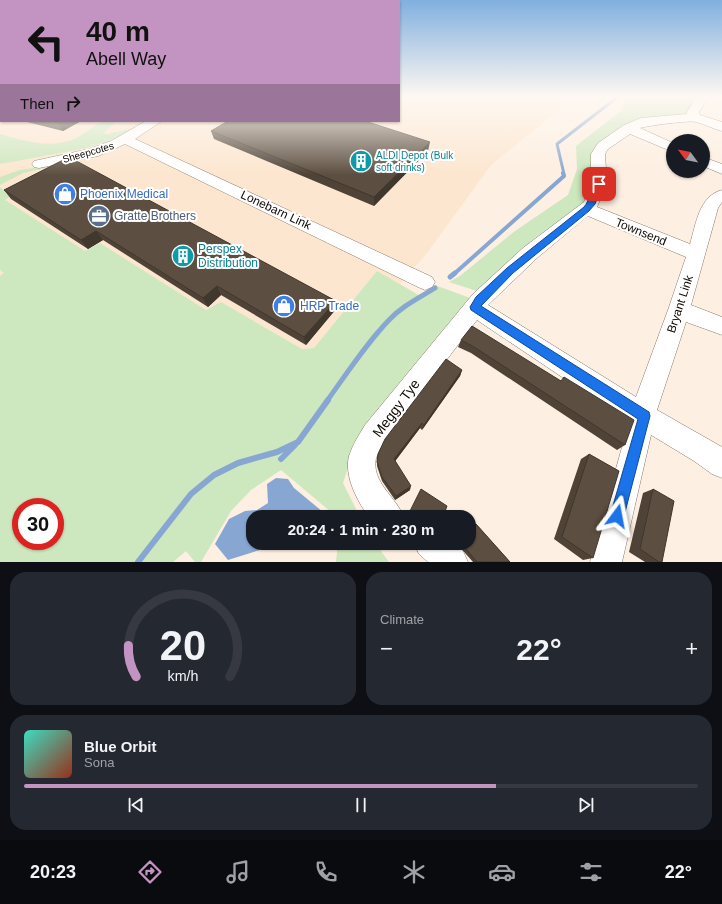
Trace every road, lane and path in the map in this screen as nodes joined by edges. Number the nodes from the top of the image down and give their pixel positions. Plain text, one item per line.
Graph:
1 (154, 122) edge
2 (643, 122) edge
3 (709, 122) edge
4 (629, 128) junction
5 (722, 128) edge
6 (127, 140) junction
7 (666, 145) edge
8 (39, 164) dead end
9 (710, 164) edge
10 (722, 169) edge
11 (722, 195) edge
12 (586, 209) junction
13 (696, 254) junction
14 (425, 282) dead end
15 (474, 307) junction
16 (679, 310) junction
17 (722, 326) edge
18 (644, 416) junction
19 (722, 464) edge
20 (384, 510) edge
21 (438, 550) edge
22 (452, 562) edge
23 (606, 562) edge

1 - 6 street, Sheepcotes
2 - 4 street
3 - 5 street
4 - 7 street
4 - 12 street
6 - 8 street, Sheepcotes
6 - 14 street, Lonebarn Link
9 - 10 street
11 - 13 street, Bryant Link
12 - 13 street, Townsend
12 - 15 street
13 - 16 street, Bryant Link
15 - 18 street
15 - 20 street, Meggy Tye
16 - 17 street
16 - 18 street, Bryant Link
18 - 19 street
18 - 23 street
21 - 22 street

